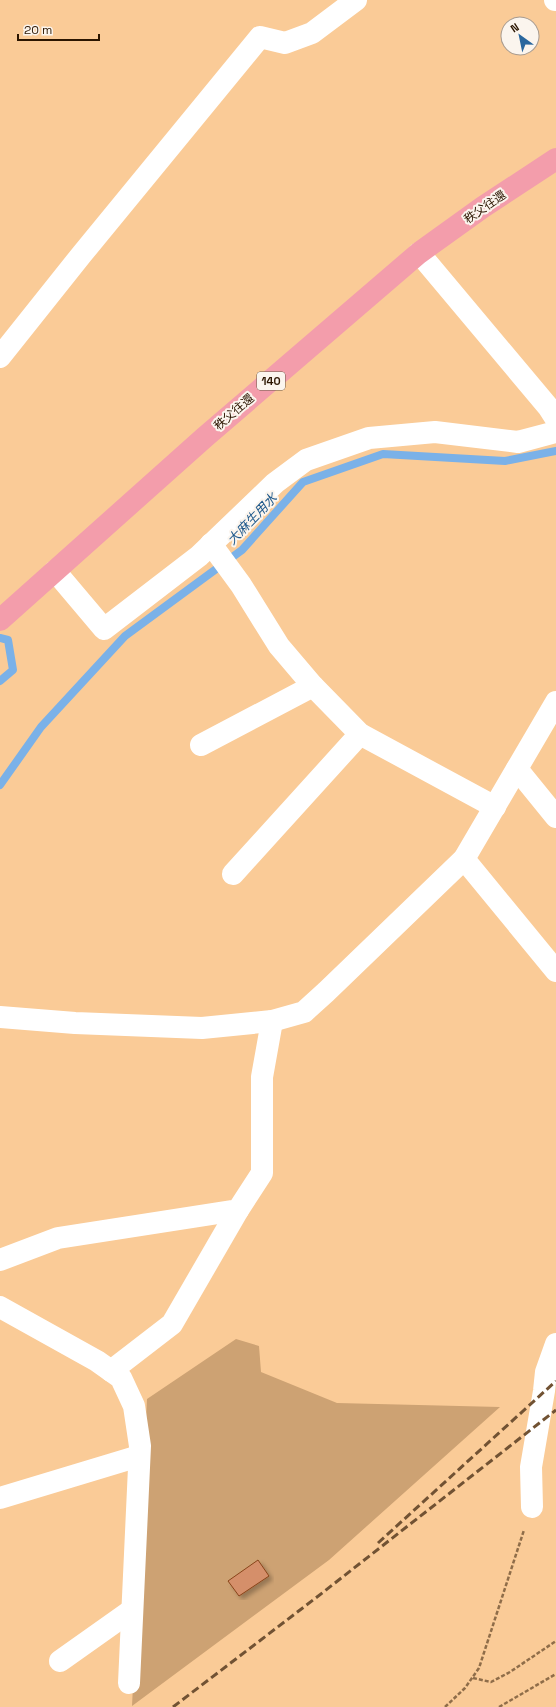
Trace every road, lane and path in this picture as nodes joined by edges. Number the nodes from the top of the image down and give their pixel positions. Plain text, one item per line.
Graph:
1 (356, 0) edge
2 (556, 159) edge
3 (419, 254) junction
4 (0, 357) edge
5 (556, 419) edge
6 (556, 432) edge
7 (213, 546) junction
8 (55, 571) junction
9 (0, 620) edge
10 (313, 686) junction
11 (556, 702) edge
12 (360, 734) junction
13 (201, 745) dead end
14 (516, 769) junction
15 (495, 807) junction
16 (556, 817) edge
17 (464, 859) junction
18 (233, 874) dead end
19 (556, 971) edge
20 (0, 1017) edge
21 (272, 1021) junction
22 (238, 1210) junction
23 (0, 1260) edge
24 (0, 1307) edge
25 (556, 1344) edge
26 (111, 1371) junction
27 (139, 1456) junction
28 (0, 1498) edge
29 (532, 1507) joint
30 (132, 1610) junction
31 (556, 1641) edge
32 (60, 1661) dead end
33 (556, 1674) edge
34 (473, 1678) junction
35 (129, 1683) dead end
36 (445, 1707) edge
37 (499, 1707) edge

1 - 4 street
2 - 3 highway, 秩父往還 / 140
3 - 5 street
3 - 8 highway, 秩父往還 / 140
6 - 7 street
7 - 8 street
7 - 10 street
8 - 9 highway, 秩父往還 / 140
10 - 12 street
10 - 13 street
11 - 14 street
12 - 15 street
12 - 18 street
14 - 15 street
14 - 16 street
15 - 17 street
17 - 19 street
17 - 21 street
20 - 21 street
21 - 22 street
22 - 23 street
22 - 26 street
24 - 26 street
25 - 29 street
26 - 27 street
27 - 28 street
27 - 30 street
29 - 34 path
30 - 32 street
30 - 35 street
31 - 34 path
33 - 37 path
34 - 36 path

